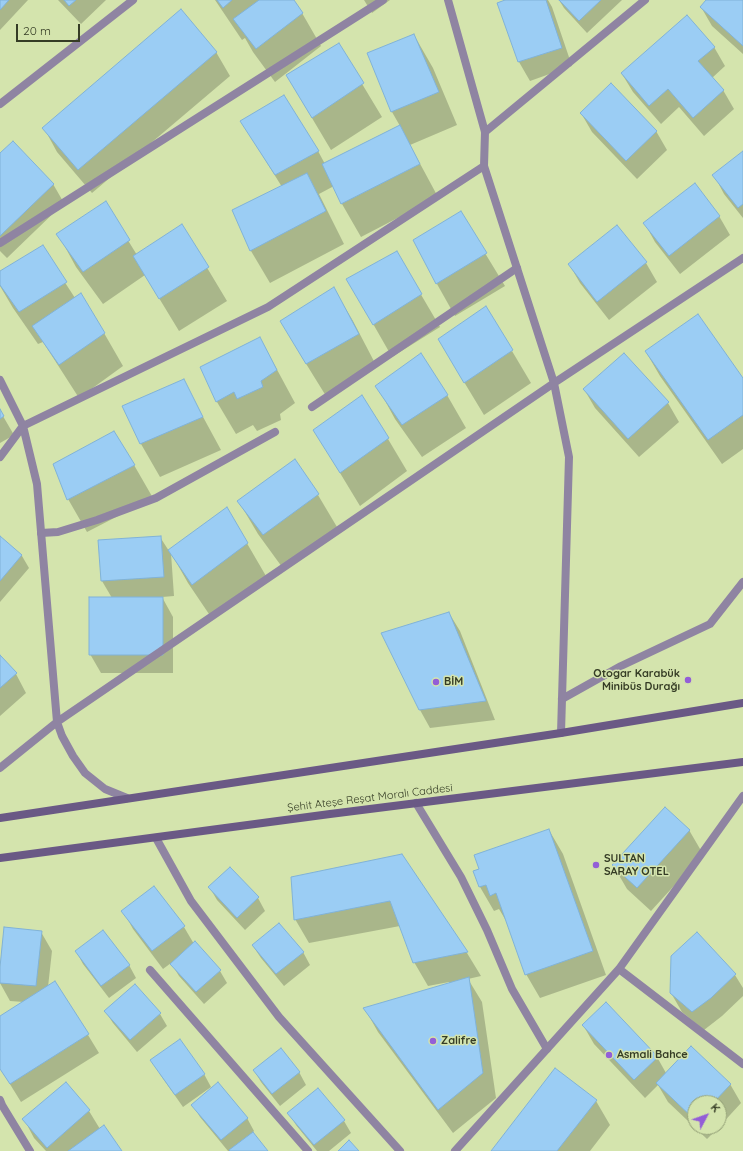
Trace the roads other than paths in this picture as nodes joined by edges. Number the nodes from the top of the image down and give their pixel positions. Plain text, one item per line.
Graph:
1 (132, 0) edge
2 (383, 0) edge
3 (448, 0) edge
4 (645, 0) edge
5 (4, 98) edge
6 (0, 104) edge
7 (485, 132) junction
8 (484, 166) junction
9 (0, 243) edge
10 (743, 258) edge
11 (517, 268) junction
12 (0, 380) edge
13 (554, 383) junction
14 (312, 407) dead end
15 (23, 426) junction
16 (275, 432) dead end
17 (0, 457) edge
18 (41, 533) junction
19 (743, 582) edge
20 (562, 698) junction
21 (743, 703) edge
22 (57, 722) junction
23 (561, 733) junction
24 (743, 762) edge
25 (0, 768) edge
26 (743, 796) edge
27 (127, 798) junction
28 (416, 804) junction
29 (0, 818) edge
30 (156, 838) junction
31 (0, 858) edge
32 (150, 970) dead end
33 (619, 970) junction
34 (548, 1048) junction
35 (743, 1064) edge
36 (0, 1100) edge
37 (30, 1151) edge
38 (308, 1151) edge
39 (400, 1151) edge
40 (455, 1151) edge

1 - 5 street
2 - 9 street
3 - 7 street
4 - 7 street
5 - 6 street
7 - 8 street
8 - 11 street
8 - 15 street
10 - 13 street
11 - 13 street
11 - 14 street
12 - 15 street
13 - 20 street
13 - 22 street
15 - 17 street
15 - 18 street
16 - 18 street
18 - 22 street
19 - 20 street
20 - 23 street
21 - 23 main road
22 - 25 street
22 - 27 street
23 - 27 main road
24 - 28 main road, Şehit Ateşe Reşat Moralı Caddesi
26 - 33 street
27 - 29 main road
28 - 30 main road, Şehit Ateşe Reşat Moralı Caddesi
28 - 34 street
30 - 31 main road, Şehit Ateşe Reşat Moralı Caddesi
30 - 39 street
32 - 38 street
33 - 34 street
33 - 35 street
34 - 40 street
36 - 37 street

